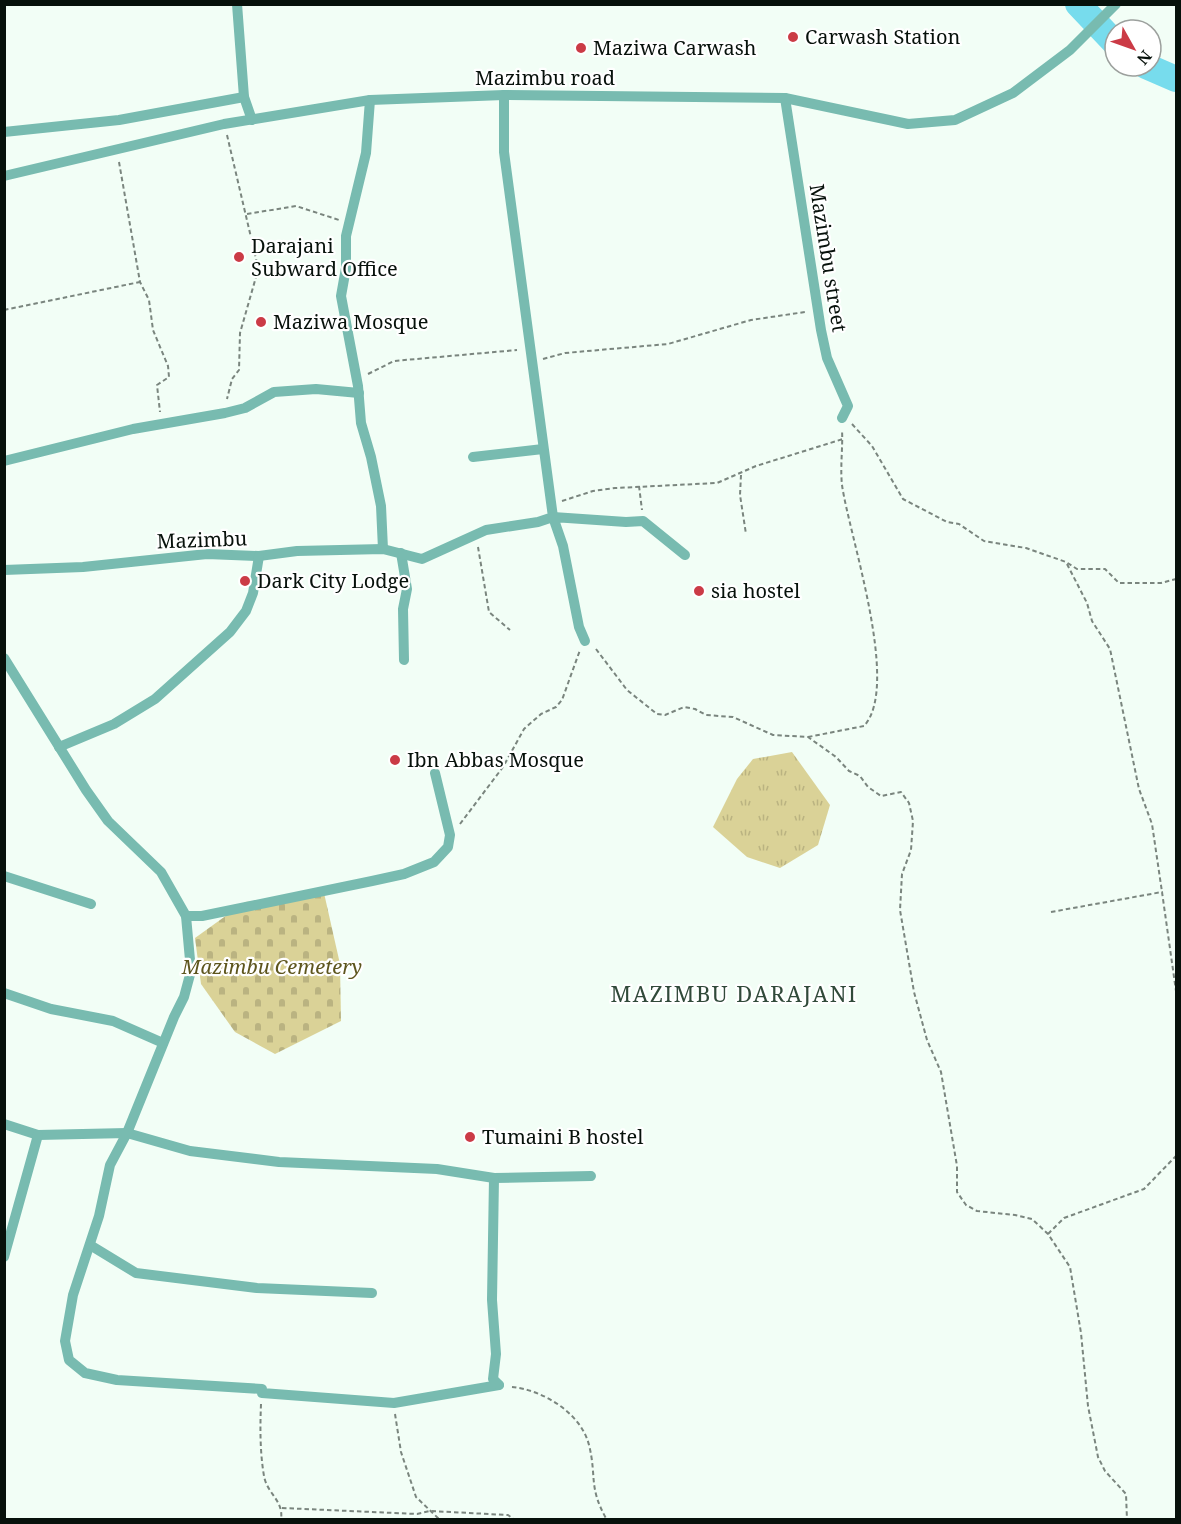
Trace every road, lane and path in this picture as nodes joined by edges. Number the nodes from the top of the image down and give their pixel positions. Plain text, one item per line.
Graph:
1 (237, 4) edge
2 (1116, 4) edge
3 (504, 95) junction
4 (244, 97) junction
5 (785, 98) junction
6 (370, 100) junction
7 (252, 120) junction
8 (224, 124) junction
9 (4, 132) edge
10 (118, 150) junction
11 (4, 176) edge
12 (247, 214) dead end
13 (348, 221) dead end
14 (140, 282) junction
15 (4, 310) edge
16 (817, 310) junction
17 (529, 349) junction
18 (530, 362) junction
19 (359, 389) junction
20 (225, 413) junction
21 (842, 418) junction
22 (164, 423) junction
23 (843, 439) junction
24 (543, 449) junction
25 (473, 457) dead end
26 (4, 461) edge
27 (741, 475) junction
28 (639, 486) junction
29 (553, 514) junction
30 (643, 521) junction
31 (746, 534) dead end
32 (475, 535) junction
33 (383, 549) junction
34 (400, 553) junction
35 (685, 555) dead end
36 (259, 556) junction
37 (1066, 562) junction
38 (4, 570) edge
39 (1176, 579) edge
40 (510, 630) dead end
41 (585, 641) junction
42 (4, 658) edge
43 (404, 660) dead end
44 (808, 737) junction
45 (59, 747) junction
46 (435, 773) dead end
47 (450, 835) junction
48 (4, 876) edge
49 (1162, 892) junction
50 (91, 904) dead end
51 (1051, 912) dead end
52 (186, 916) junction
53 (1176, 991) edge
54 (4, 993) edge
55 (163, 1043) junction
56 (4, 1124) edge
57 (127, 1133) junction
58 (38, 1135) junction
59 (1176, 1155) edge
60 (591, 1176) dead end
61 (494, 1178) junction
62 (1048, 1234) junction
63 (90, 1245) junction
64 (4, 1257) edge
65 (372, 1293) dead end
66 (499, 1385) junction
67 (262, 1389) junction
68 (394, 1402) junction
69 (282, 1508) junction
70 (430, 1511) junction
71 (281, 1520) edge
72 (440, 1520) edge
73 (515, 1520) edge
74 (607, 1520) edge
75 (1127, 1520) edge

1 - 4 street
2 - 5 street, Mazimbu road
3 - 5 street, Mazimbu road
3 - 6 street, Mazimbu road
3 - 17 street
4 - 7 street
4 - 9 street
5 - 16 street, Mazimbu street
6 - 7 street, Mazimbu road
6 - 19 street
7 - 8 street, Mazimbu road
8 - 10 street, Mazimbu road
8 - 20 path
10 - 11 street, Mazimbu road
10 - 14 path
12 - 13 path
14 - 15 path
14 - 22 path
16 - 18 path
16 - 21 street, Mazimbu street
17 - 18 street
17 - 19 path
18 - 24 street
19 - 20 street
19 - 33 street
20 - 22 street
21 - 23 path
21 - 37 path
22 - 26 street
23 - 27 path
23 - 44 path
24 - 25 street
24 - 29 street
27 - 28 path
27 - 31 path
28 - 29 path
28 - 30 path
29 - 30 street
29 - 32 street, Mazimbu
29 - 41 street
30 - 35 street
32 - 34 street, Mazimbu
32 - 40 path
33 - 34 street, Mazimbu
33 - 36 street, Mazimbu
34 - 43 street
36 - 38 street, Mazimbu
36 - 45 street
37 - 39 path
37 - 49 path
41 - 44 path
41 - 47 path
42 - 45 street
44 - 62 path
45 - 52 street
46 - 47 street
47 - 52 street
48 - 50 street
49 - 51 path
49 - 53 path
52 - 55 street
54 - 55 street
55 - 57 street
56 - 58 street
57 - 58 street
57 - 61 street
57 - 63 street
58 - 64 street
59 - 62 path
60 - 61 street
61 - 66 street
62 - 75 path
63 - 65 street
63 - 67 street
66 - 68 street
66 - 74 path
67 - 68 street
67 - 69 path
68 - 70 path
69 - 70 path
69 - 71 path
70 - 72 path
70 - 73 path

